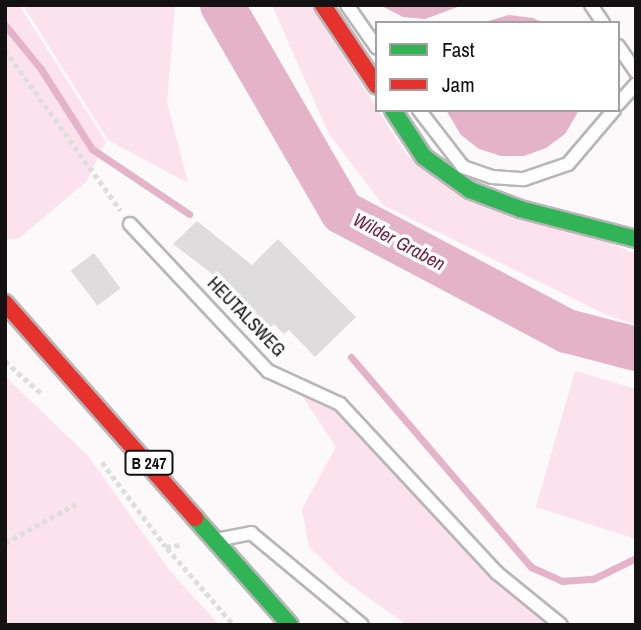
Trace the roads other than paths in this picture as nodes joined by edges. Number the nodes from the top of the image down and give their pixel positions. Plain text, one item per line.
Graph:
1 (323, 5) edge
2 (347, 5) edge
3 (592, 5) edge
4 (602, 21) edge
5 (375, 45) edge
6 (620, 49) edge
7 (636, 72) edge
8 (375, 83) edge
9 (636, 84) edge
10 (620, 102) edge
11 (394, 112) edge
12 (421, 112) edge
13 (612, 112) edge
14 (130, 224) road end
15 (636, 239) edge
16 (5, 303) edge
17 (217, 540) junction
18 (290, 625) edge
19 (362, 625) edge
20 (561, 625) edge

1 - 8 main road
2 - 5 lane
3 - 4 lane
6 - 7 lane
9 - 10 lane
11 - 15 main road
12 - 13 lane
14 - 20 lane, HEUTALSWEG
16 - 17 main road, B 247
17 - 18 main road, B 247
17 - 19 lane

